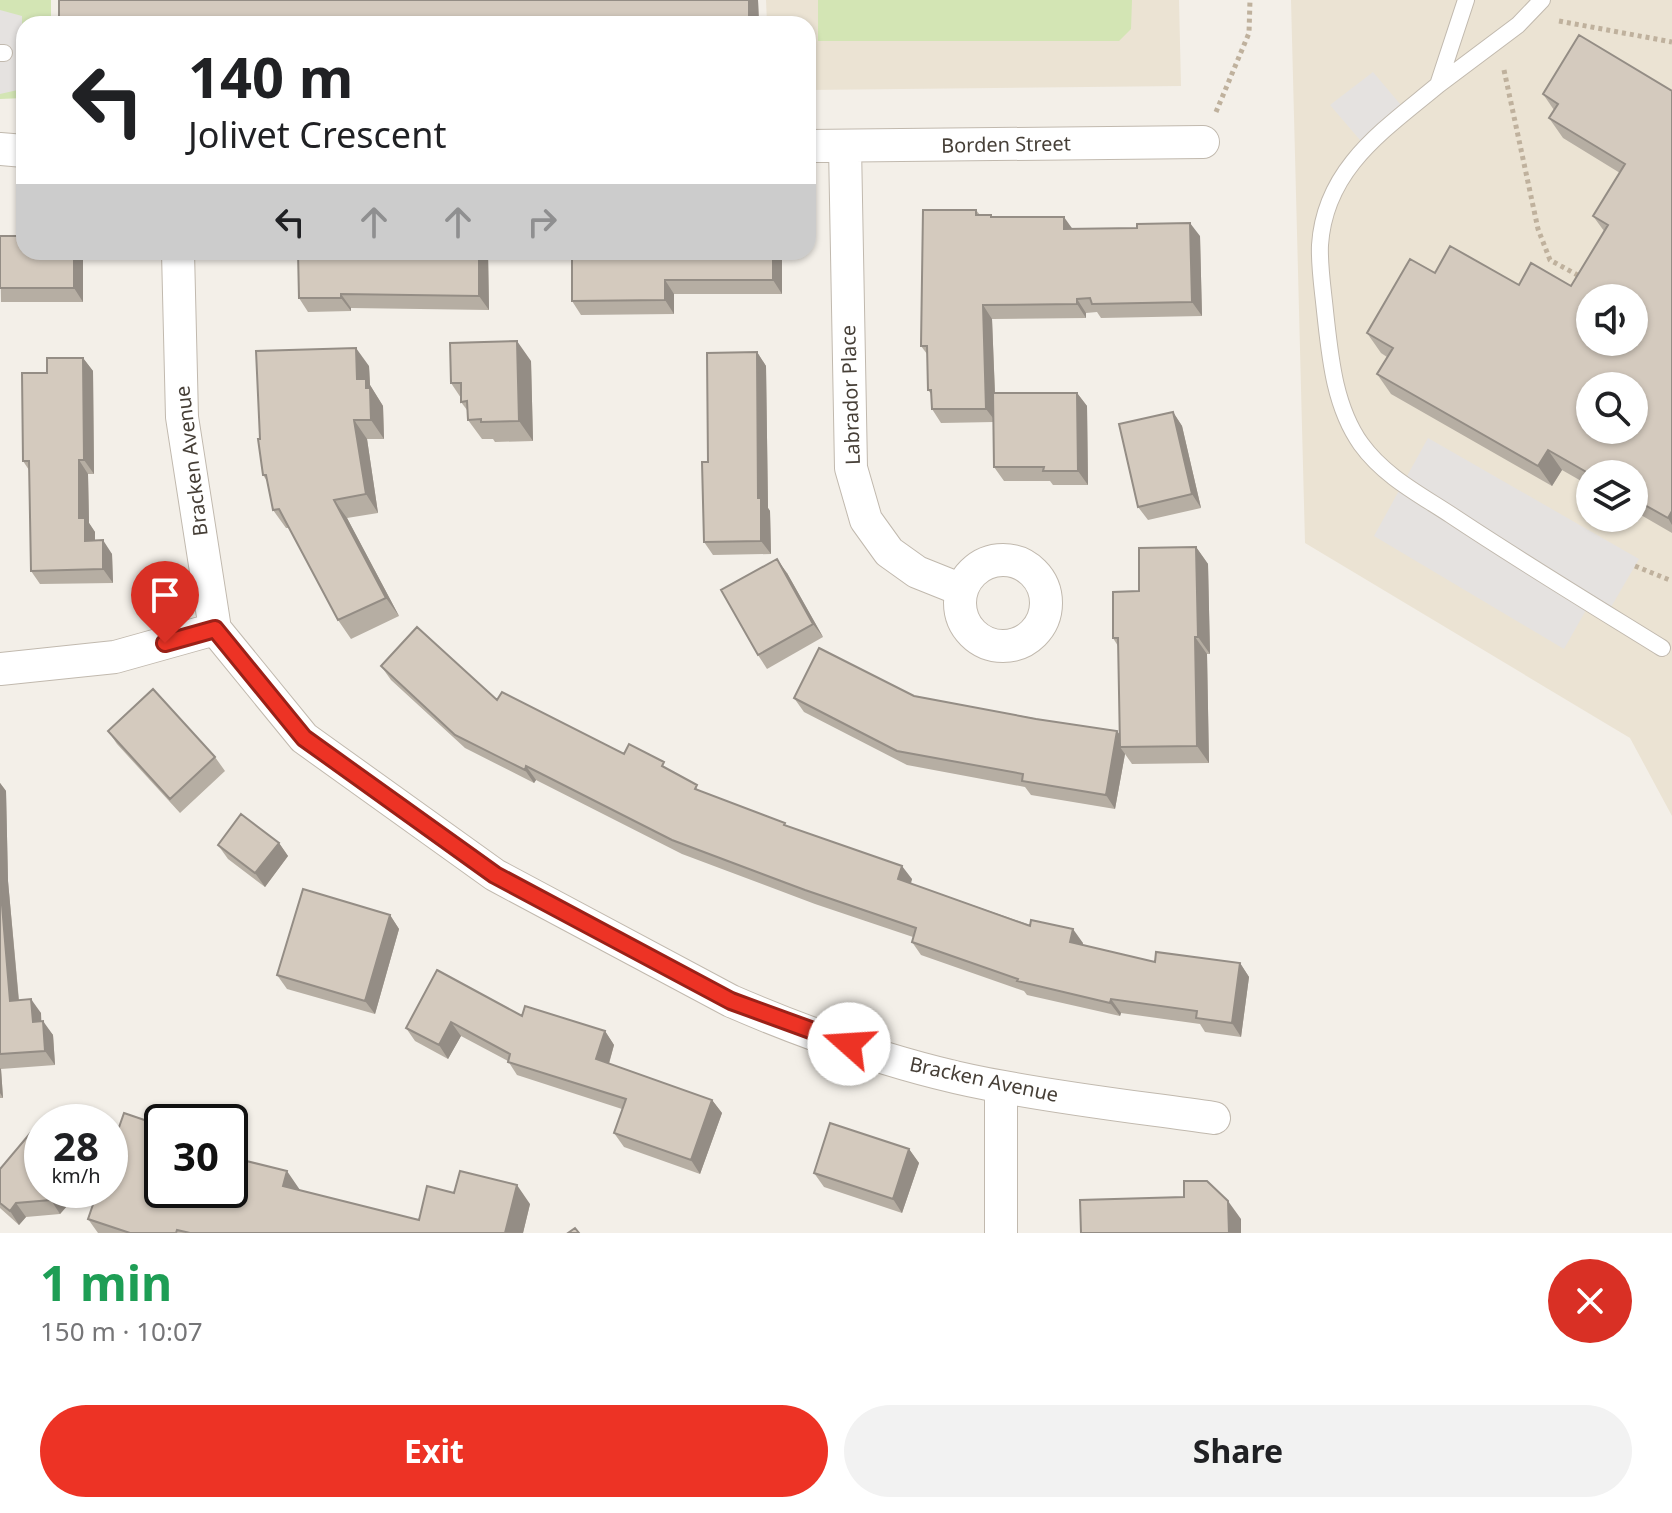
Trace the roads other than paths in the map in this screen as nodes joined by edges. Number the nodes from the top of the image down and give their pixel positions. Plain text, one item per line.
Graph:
1 (1466, 0) edge
2 (1542, 0) edge
3 (1438, 85) junction
4 (1203, 142) road end
5 (816, 146) edge
6 (845, 146) junction
7 (178, 260) edge
8 (962, 590) dead end
9 (215, 629) junction
10 (1662, 648) dead end
11 (0, 669) edge
12 (1001, 1087) junction
13 (1214, 1118) dead end
14 (1001, 1233) edge

1 - 3 lane
2 - 3 lane
3 - 10 lane
4 - 6 street, Borden Street
5 - 6 street, Borden Street
6 - 8 street, Labrador Place
7 - 9 street, Bracken Avenue
9 - 11 street
9 - 12 street, Bracken Avenue
12 - 13 street, Bracken Avenue
12 - 14 street

